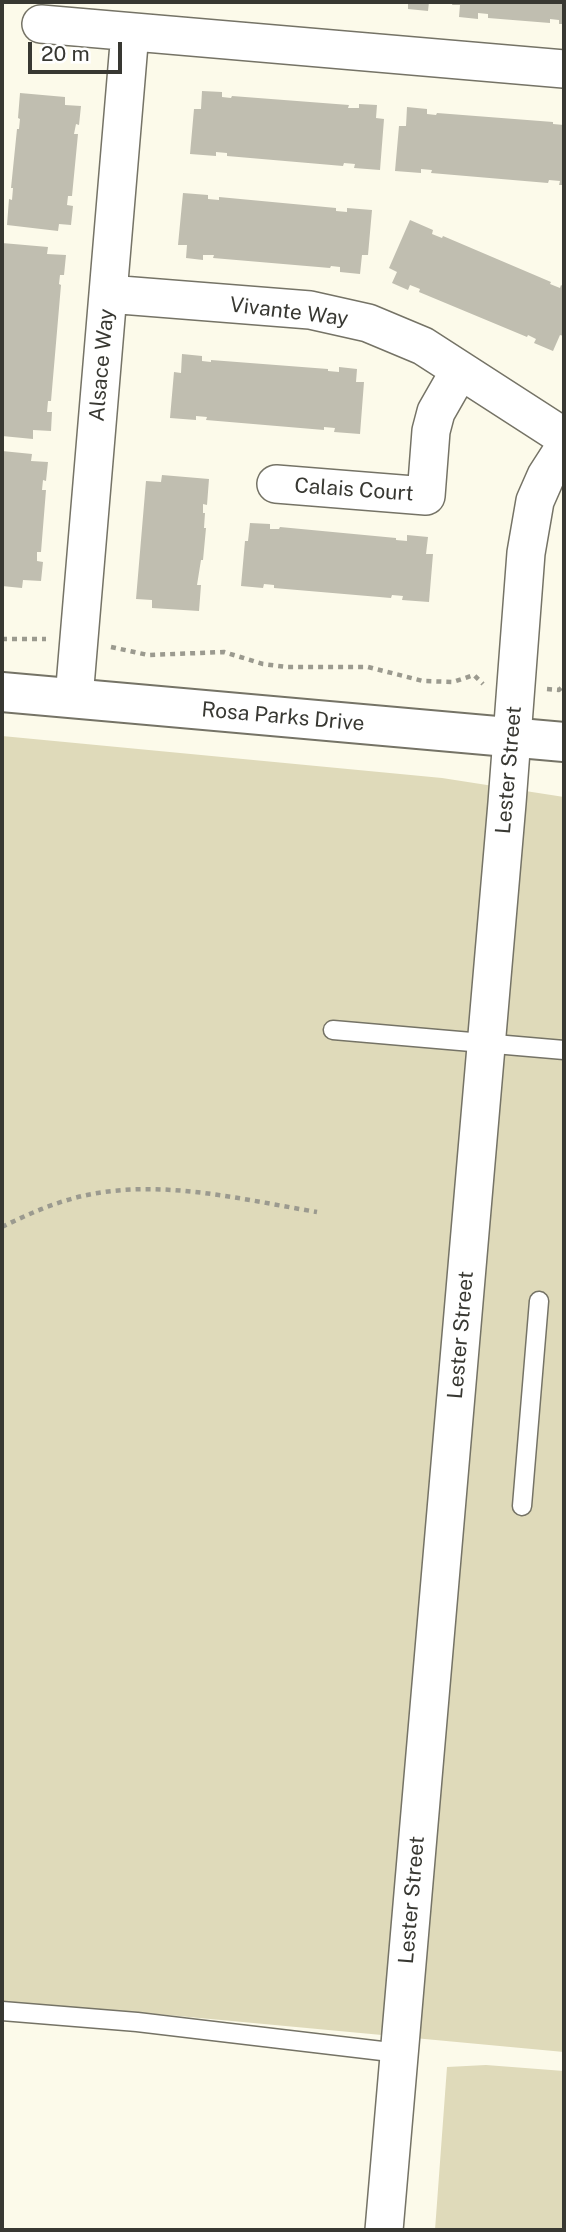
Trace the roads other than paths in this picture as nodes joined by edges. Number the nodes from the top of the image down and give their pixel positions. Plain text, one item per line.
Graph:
1 (41, 24) dead end
2 (130, 32) junction
3 (564, 69) edge
4 (108, 294) junction
5 (460, 370) junction
6 (564, 437) edge
7 (564, 448) edge
8 (276, 484) dead end
9 (2, 692) edge
10 (74, 698) junction
11 (512, 737) junction
12 (564, 742) edge
13 (333, 1030) dead end
14 (486, 1041) junction
15 (564, 1050) edge
16 (539, 1301) dead end
17 (522, 1506) dead end
18 (2, 2011) edge
19 (399, 2053) junction
20 (384, 2230) edge

1 - 2 street
2 - 3 street
2 - 4 street, Alsace Way
4 - 5 street, Vivante Way
4 - 10 street, Alsace Way
5 - 6 street, Vivante Way
5 - 8 street, Calais Court
7 - 11 street, Lester Street
9 - 10 street, Rosa Parks Drive
10 - 11 street, Rosa Parks Drive
11 - 12 street, Rosa Parks Drive
11 - 14 street, Lester Street
13 - 14 lane
14 - 15 lane
14 - 19 street, Lester Street
16 - 17 lane
18 - 19 lane
19 - 20 street, Lester Street

